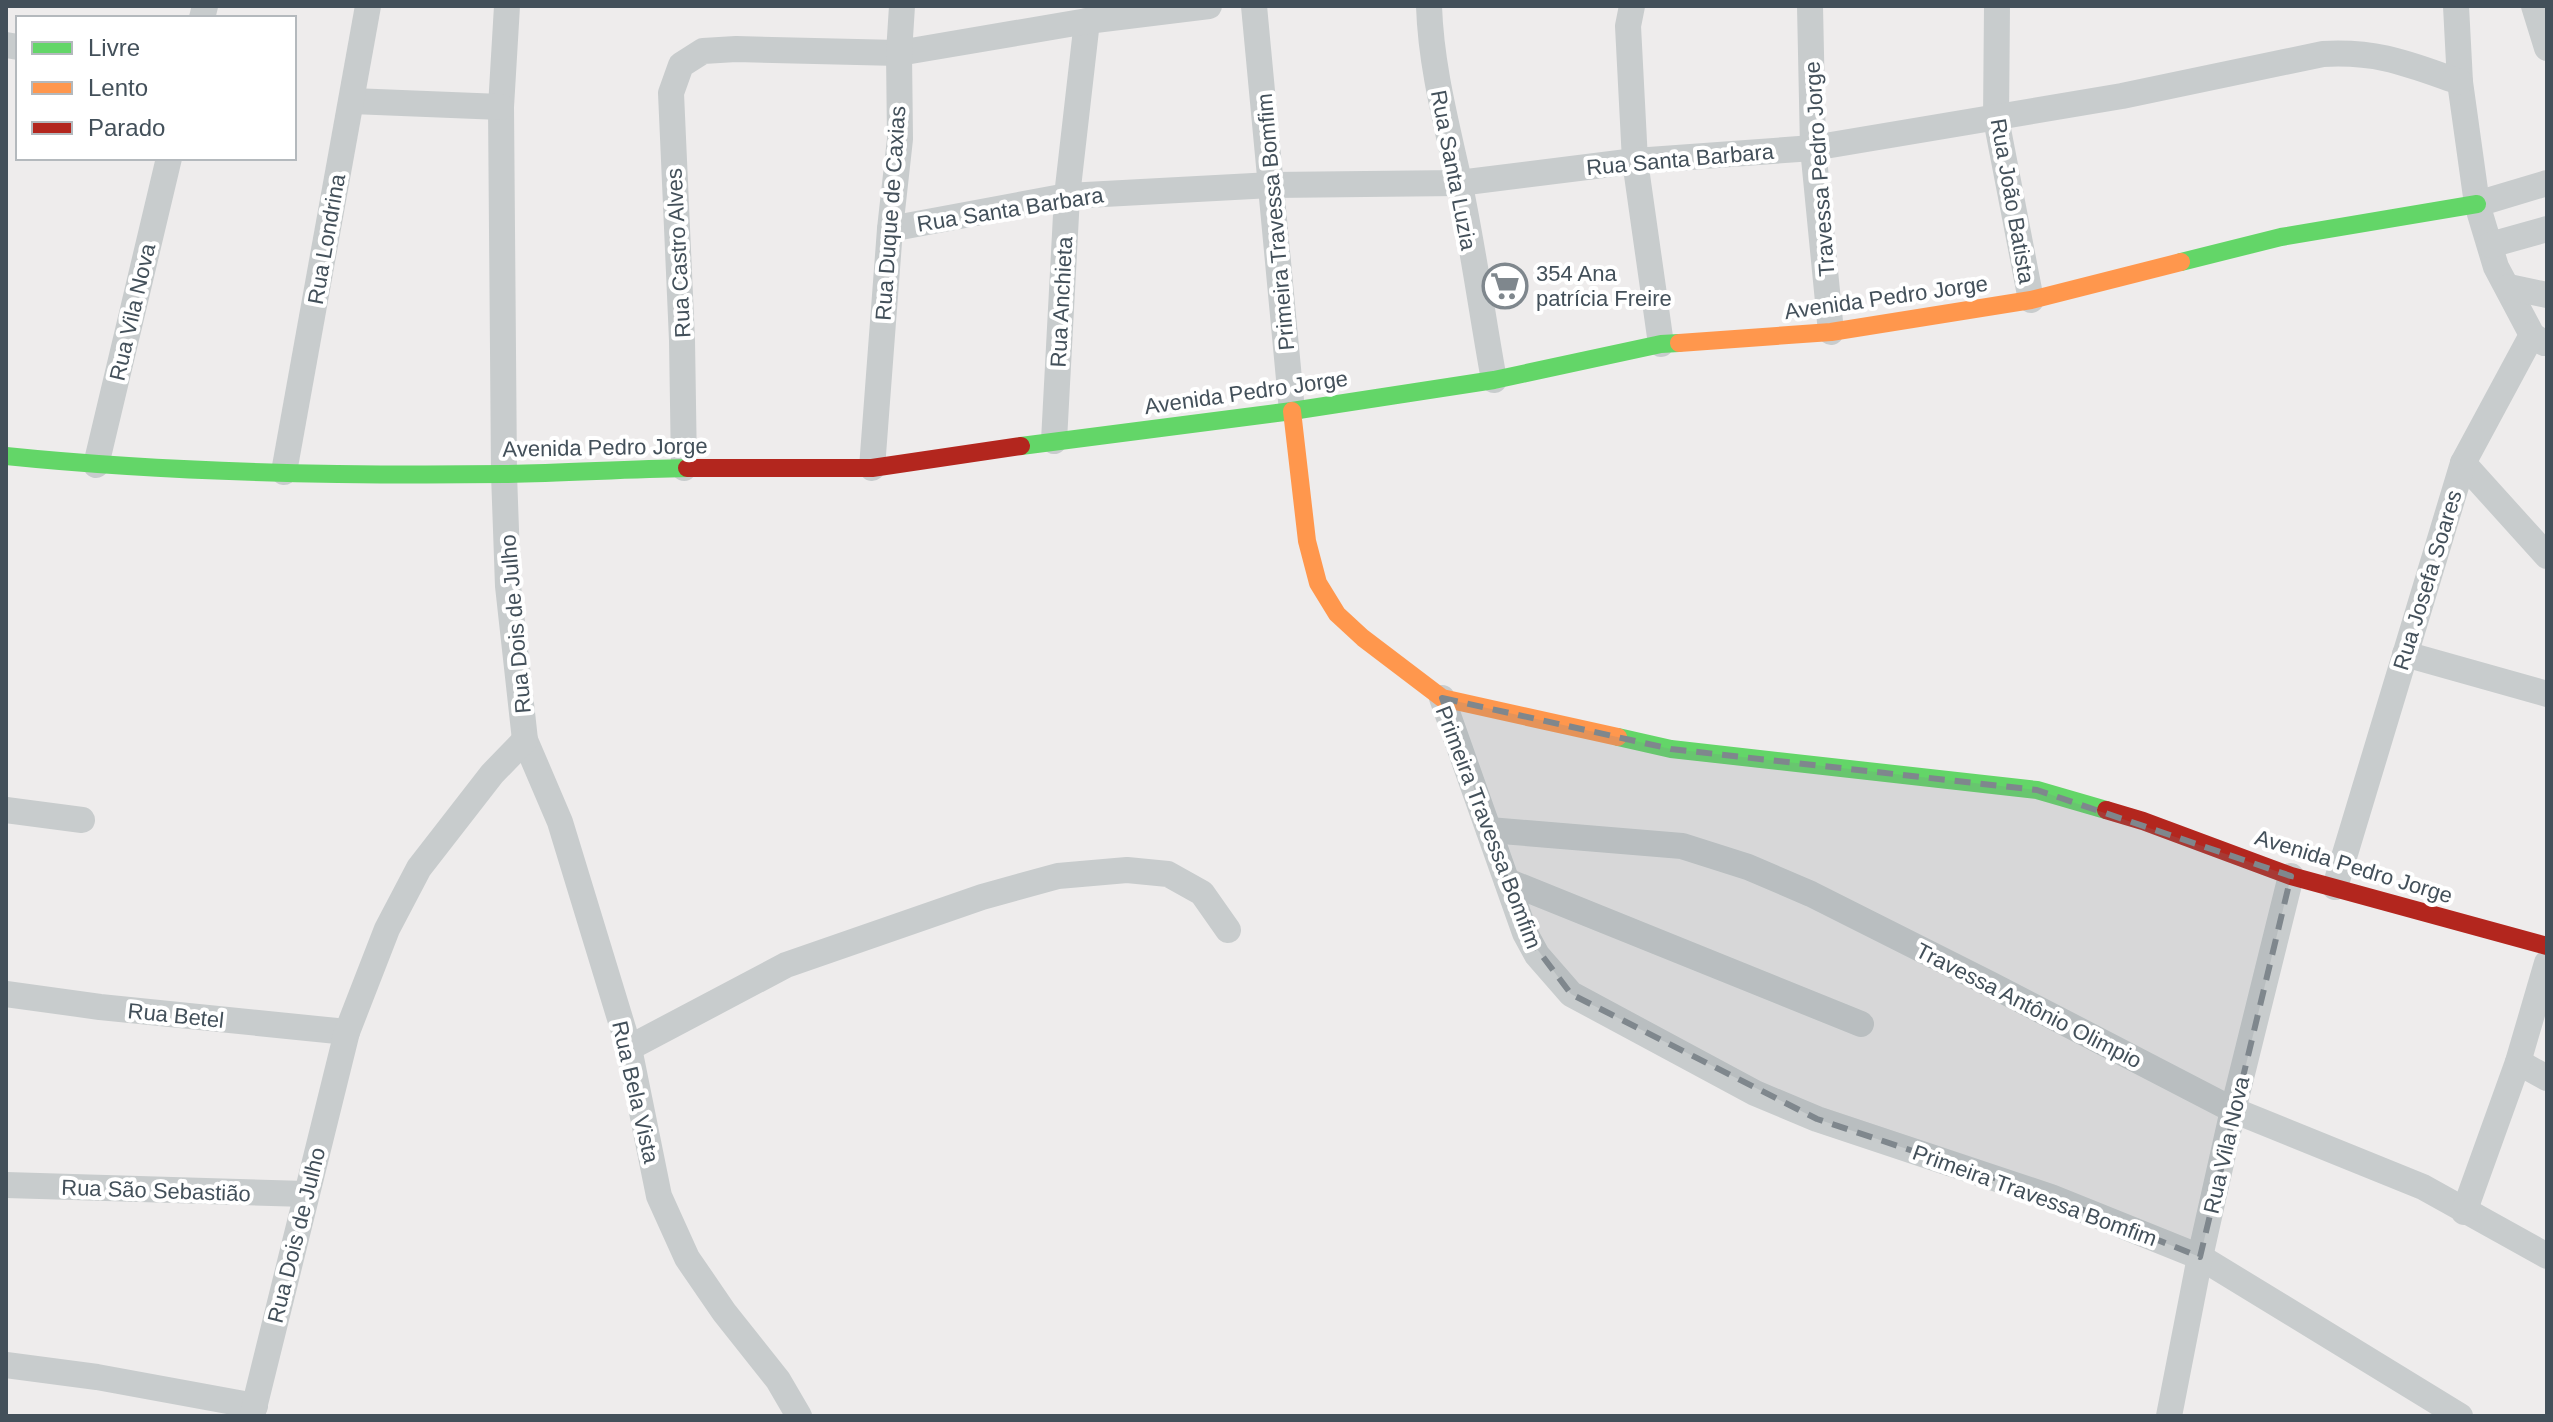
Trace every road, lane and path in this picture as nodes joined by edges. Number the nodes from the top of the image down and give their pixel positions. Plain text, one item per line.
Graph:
1 (368, 6) edge
2 (507, 6) edge
3 (902, 6) edge
4 (1209, 6) edge
5 (1254, 6) edge
6 (1429, 6) edge
7 (1632, 6) edge
8 (1810, 6) edge
9 (1997, 6) edge
10 (2456, 6) edge
11 (2534, 6) edge
12 (1087, 21) junction
13 (2547, 48) edge
14 (899, 53) junction
15 (2460, 82) junction
16 (352, 101) junction
17 (501, 107) junction
18 (1996, 119) junction
19 (1813, 148) junction
20 (169, 160) edge
21 (1635, 161) junction
22 (1459, 183) junction
23 (2547, 183) edge
24 (1272, 185) junction
25 (1067, 196) junction
26 (2477, 204) junction
27 (890, 229) junction
28 (2547, 229) edge
29 (2490, 245) junction
30 (2509, 287) junction
31 (2547, 295) edge
32 (2031, 300) junction
33 (1831, 332) junction
34 (2540, 340) edge
35 (1661, 344) junction
36 (1494, 380) junction
37 (1292, 411) junction
38 (1054, 441) junction
39 (6, 456) edge
40 (2463, 463) junction
41 (96, 465) junction
42 (684, 468) junction
43 (872, 468) junction
44 (284, 472) junction
45 (504, 474) junction
46 (2547, 556) edge
47 (2405, 654) junction
48 (2547, 694) edge
49 (1442, 698) junction
50 (525, 740) junction
51 (6, 810) edge
52 (82, 820) dead end
53 (1489, 830) junction
54 (2291, 876) junction
55 (1507, 881) junction
56 (2335, 887) junction
57 (1228, 930) dead end
58 (2547, 946) edge
59 (2547, 963) edge
60 (6, 994) edge
61 (1861, 1024) dead end
62 (347, 1032) junction
63 (629, 1048) junction
64 (2518, 1062) junction
65 (2547, 1078) edge
66 (2233, 1110) junction
67 (6, 1185) edge
68 (306, 1194) junction
69 (2464, 1212) junction
70 (2547, 1256) edge
71 (2200, 1257) junction
72 (6, 1365) edge
73 (253, 1411) edge
74 (799, 1416) edge
75 (2169, 1416) edge
76 (2460, 1416) edge

1 - 16 street, Rua Londrina
2 - 17 street, Rua Dois de Julho
3 - 14 street, Rua Duque de Caxias
4 - 12 street
5 - 24 street, Primeira Travessa Bomfim
6 - 22 street, Rua Santa Luzia
7 - 21 street
8 - 19 street, Travessa Pedro Jorge
9 - 18 street, Rua João Batista
10 - 15 street, Rua Josefa Soares
11 - 13 street
12 - 14 street
12 - 25 street, Rua Anchieta
14 - 27 street, Rua Duque de Caxias
14 - 42 street, Rua Castro Alves
15 - 18 street, Rua Santa Barbara
15 - 26 street, Rua Josefa Soares
16 - 17 street
16 - 44 street, Rua Londrina
17 - 45 street, Rua Dois de Julho
18 - 19 street, Rua Santa Barbara
18 - 32 street, Rua João Batista
19 - 21 street, Rua Santa Barbara
19 - 33 street, Travessa Pedro Jorge
20 - 41 street, Rua Vila Nova
21 - 22 street, Rua Santa Barbara
21 - 35 street
22 - 24 street, Rua Santa Barbara
22 - 36 street, Rua Santa Luzia
23 - 26 street
24 - 25 street, Rua Santa Barbara
24 - 37 street, Primeira Travessa Bomfim
25 - 27 street, Rua Santa Barbara
25 - 38 street, Rua Anchieta
26 - 29 street, Rua Josefa Soares
26 - 32 street, Avenida Pedro Jorge
27 - 43 street, Rua Duque de Caxias
28 - 29 street
29 - 30 street, Rua Josefa Soares
30 - 31 street
30 - 34 street, Rua Josefa Soares
32 - 33 street, Avenida Pedro Jorge
33 - 35 street, Avenida Pedro Jorge
34 - 40 street, Rua Josefa Soares
35 - 36 street, Avenida Pedro Jorge
36 - 37 street, Avenida Pedro Jorge
37 - 38 street, Avenida Pedro Jorge
37 - 49 street, Primeira Travessa Bomfim
38 - 43 street, Avenida Pedro Jorge
39 - 41 street, Avenida Pedro Jorge
40 - 46 street
40 - 47 street, Rua Josefa Soares
41 - 44 street, Avenida Pedro Jorge
42 - 43 street, Avenida Pedro Jorge
42 - 45 street, Avenida Pedro Jorge
44 - 45 street, Avenida Pedro Jorge
45 - 50 street, Rua Dois de Julho
47 - 48 street
47 - 56 street, Rua Josefa Soares
49 - 53 street, Primeira Travessa Bomfim
49 - 54 street, Avenida Pedro Jorge
50 - 62 street, Rua Dois de Julho
50 - 63 street, Rua Bela Vista
51 - 52 street
53 - 55 street, Primeira Travessa Bomfim
53 - 66 street, Travessa Antônio Olimpio
54 - 56 street, Avenida Pedro Jorge
54 - 66 street, Rua Vila Nova
55 - 61 street
55 - 71 street, Primeira Travessa Bomfim
56 - 58 street, Avenida Pedro Jorge
57 - 63 street
59 - 64 street
60 - 62 street, Rua Betel
62 - 68 street, Rua Dois de Julho
63 - 74 street, Rua Bela Vista
64 - 65 street
64 - 69 street
66 - 69 street, Travessa Antônio Olimpio
66 - 71 street, Rua Vila Nova
67 - 68 street, Rua São Sebastião
68 - 73 street, Rua Dois de Julho
69 - 70 street, Travessa Antônio Olimpio
71 - 75 street, Rua Vila Nova
71 - 76 street, Primeira Travessa Bomfim
72 - 73 street

